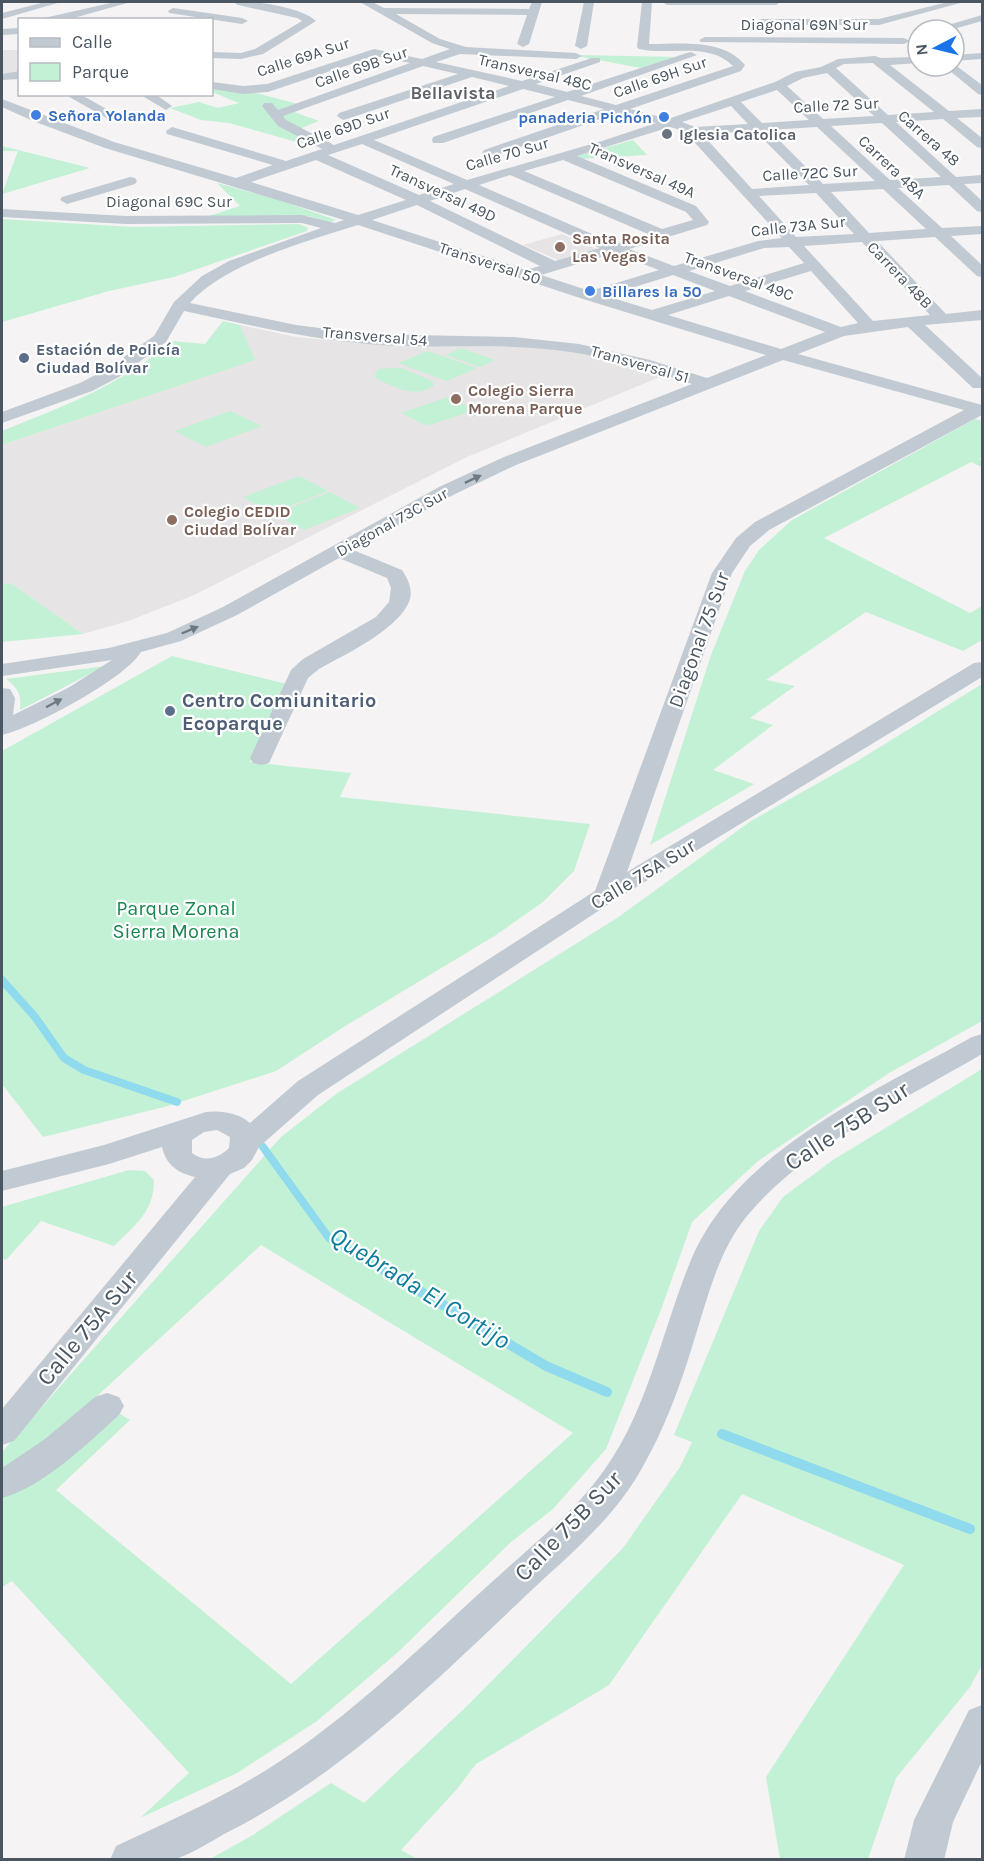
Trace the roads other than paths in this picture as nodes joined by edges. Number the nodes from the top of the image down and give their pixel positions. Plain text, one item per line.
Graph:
1 (56, 2) edge
2 (126, 2) edge
3 (238, 2) edge
4 (365, 2) edge
5 (589, 2) edge
6 (647, 2) edge
7 (667, 2) edge
8 (763, 2) edge
9 (776, 2) edge
10 (959, 2) edge
11 (924, 6) edge
12 (535, 7) edge
13 (703, 7) edge
14 (269, 9) junction
15 (173, 11) dead end
16 (379, 11) junction
17 (5, 13) edge
18 (70, 16) junction
19 (877, 17) junction
20 (29, 18) edge
21 (54, 18) edge
22 (91, 18) edge
23 (819, 18) junction
24 (982, 18) edge
25 (242, 21) junction
26 (761, 22) junction
27 (408, 26) junction
28 (430, 26) dead end
29 (966, 26) edge
30 (18, 31) edge
31 (227, 31) dead end
32 (2, 32) edge
33 (906, 34) edge
34 (906, 37) edge
35 (706, 40) junction
36 (764, 40) junction
37 (821, 40) junction
38 (906, 40) edge
39 (523, 45) dead end
40 (459, 50) junction
41 (374, 52) joint
42 (722, 52) junction
43 (746, 54) dead end
44 (213, 55) edge
45 (982, 56) edge
46 (966, 57) edge
47 (596, 60) dead end
48 (876, 60) junction
49 (906, 60) edge
50 (829, 62) junction
51 (424, 63) junction
52 (547, 69) dead end
53 (728, 72) junction
54 (470, 74) junction
55 (18, 75) edge
56 (2, 77) edge
57 (965, 78) edge
58 (781, 84) junction
59 (213, 85) edge
60 (522, 85) junction
61 (982, 91) edge
62 (74, 96) edge
63 (148, 96) edge
64 (568, 96) junction
65 (733, 101) junction
66 (2, 103) edge
67 (166, 106) dead end
68 (618, 109) junction
69 (982, 112) edge
70 (945, 115) junction
71 (343, 116) dead end
72 (116, 118) dead end
73 (882, 118) junction
74 (820, 122) junction
75 (670, 123) junction
76 (757, 126) junction
77 (395, 128) junction
78 (690, 129) junction
79 (172, 131) dead end
80 (427, 137) junction
81 (362, 139) junction
82 (982, 144) edge
83 (459, 146) dead end
84 (333, 149) junction
85 (316, 155) junction
86 (565, 156) junction
87 (286, 165) junction
88 (531, 165) junction
89 (511, 171) junction
90 (309, 172) dead end
91 (331, 178) dead end
92 (982, 179) edge
93 (953, 180) junction
94 (130, 181) dead end
95 (237, 182) junction
96 (888, 184) junction
97 (464, 185) junction
98 (820, 189) junction
99 (377, 191) dead end
100 (748, 193) junction
101 (419, 201) junction
102 (982, 208) edge
103 (2, 213) edge
104 (126, 220) junction
105 (359, 220) junction
106 (336, 227) junction
107 (982, 230) edge
108 (939, 232) junction
109 (661, 234) junction
110 (863, 237) junction
111 (793, 243) junction
112 (614, 248) junction
113 (813, 265) junction
114 (553, 266) junction
115 (672, 270) junction
116 (982, 273) edge
117 (525, 275) junction
118 (728, 290) junction
119 (588, 296) junction
120 (180, 305) junction
121 (651, 315) junction
122 (982, 315) edge
123 (942, 319) junction
124 (912, 322) junction
125 (869, 326) junction
126 (840, 332) junction
127 (573, 347) joint
128 (760, 348) junction
129 (780, 354) junction
130 (688, 377) junction
131 (707, 384) junction
132 (979, 384) dead end
133 (981, 410) edge
134 (2, 418) edge
135 (338, 551) junction
136 (132, 642) junction
137 (2, 657) edge
138 (982, 668) edge
139 (2, 670) edge
140 (2, 694) edge
141 (2, 715) edge
142 (2, 728) edge
143 (261, 758) dead end
144 (606, 896) junction
145 (982, 1043) edge
146 (308, 1088) junction
147 (218, 1120) junction
148 (247, 1141) junction
149 (184, 1149) junction
150 (220, 1167) junction
151 (2, 1181) edge
152 (173, 1224) junction
153 (107, 1406) dead end
154 (2, 1432) edge
155 (2, 1484) edge
156 (982, 1722) edge
157 (130, 1860) edge
158 (924, 1860) edge

1 - 17 street
2 - 18 street
3 - 14 street
4 - 16 street
5 - 40 street
6 - 35 street
7 - 13 street
8 - 9 street
8 - 13 street
8 - 26 street
10 - 11 street
11 - 19 street
12 - 16 street
12 - 39 street
14 - 25 street
14 - 44 street
15 - 25 street
16 - 27 street
17 - 20 street
18 - 21 street
18 - 22 street
19 - 23 street
19 - 33 street
23 - 26 street
23 - 37 street
24 - 29 street
25 - 31 street
26 - 36 street
27 - 28 street
27 - 40 street
30 - 32 street
34 - 37 street, Diagonal 69N Sur
35 - 36 street, Diagonal 69N Sur
35 - 42 street, Calle 69H Sur
35 - 64 street
36 - 37 street, Diagonal 69N Sur
38 - 48 street, Calle 70 Sur
40 - 51 street, Calle 69B Sur
40 - 52 street
41 - 51 street, Transversal 48C
41 - 59 street, Calle 69A Sur
42 - 43 street
42 - 53 street, Calle 69H Sur
45 - 46 street
47 - 60 street, Calle 69D Sur
48 - 49 street
48 - 50 street, Calle 70 Sur
48 - 70 street
50 - 58 street, Calle 70 Sur
50 - 73 street, Carrera 48
51 - 54 street, Transversal 48C
51 - 84 street, Calle 69B Sur
53 - 58 street
53 - 68 street, Calle 69H Sur
54 - 60 street, Transversal 48C
54 - 71 street
55 - 56 street
57 - 61 street
58 - 65 street, Calle 70 Sur
58 - 74 street, Carrera 48A
60 - 64 street, Transversal 48C
60 - 77 street, Calle 69D Sur
62 - 72 street
63 - 67 street
64 - 68 street, Transversal 48C
64 - 80 street
65 - 75 street, Calle 70 Sur
65 - 76 street, Carrera 48B
66 - 95 street, Transversal 50
68 - 75 street, Transversal 48C
68 - 88 street, Calle 69H Sur
69 - 70 street, Calle 72 Sur
70 - 73 street, Calle 72 Sur
70 - 82 street
73 - 74 street, Calle 72 Sur
73 - 93 street, Carrera 48
74 - 76 street, Calle 72 Sur
74 - 96 street, Carrera 48A
75 - 78 street, Transversal 48C
75 - 86 street, Calle 70 Sur
76 - 78 street, Calle 72 Sur
76 - 98 street, Carrera 48B
77 - 80 street
77 - 81 street, Calle 69D Sur
78 - 100 street
79 - 87 street
80 - 83 street
81 - 84 street, Calle 69D Sur
81 - 97 street, Transversal 49C
84 - 85 street, Calle 69D Sur
85 - 87 street, Calle 69D Sur
85 - 101 street, Transversal 49D
86 - 88 street, Calle 70 Sur
86 - 109 street, Transversal 49A
87 - 90 street
87 - 95 street, Calle 69D Sur
88 - 89 street, Calle 70 Sur
89 - 97 street, Calle 70 Sur
89 - 109 street
91 - 99 street
92 - 93 street, Calle 72C Sur
93 - 96 street, Calle 72C Sur
93 - 102 street, Carrera 48
94 - 104 street
95 - 105 street, Transversal 50
96 - 98 street, Calle 72C Sur
96 - 108 street, Carrera 48A
97 - 101 street, Calle 70 Sur
97 - 112 street, Transversal 49C
98 - 100 street, Calle 72C Sur
98 - 110 street, Carrera 48B
100 - 111 street
101 - 105 street, Calle 70 Sur
101 - 114 street, Transversal 49D
103 - 104 street, Diagonal 69C Sur
104 - 106 street, Diagonal 69C Sur
105 - 106 street, Calle 70 Sur
105 - 117 street, Transversal 50
106 - 120 street, Calle 70 Sur
107 - 108 street, Calle 73A Sur
108 - 110 street, Calle 73A Sur
108 - 116 street, Carrera 48A
109 - 112 street
110 - 111 street, Calle 73A Sur
110 - 123 street, Carrera 48B
111 - 113 street
111 - 115 street, Calle 73A Sur
112 - 114 street
112 - 115 street, Transversal 49C
113 - 118 street
113 - 125 street
114 - 117 street
115 - 118 street, Transversal 49C
115 - 119 street, Calle 73A Sur
117 - 119 street, Transversal 50
118 - 121 street
118 - 126 street, Transversal 49C
119 - 121 street, Transversal 50
120 - 127 street, Transversal 54
120 - 134 street, Calle 70 Sur
121 - 128 street, Transversal 50
122 - 123 street, Diagonal 73C Sur
123 - 124 street, Diagonal 73C Sur
124 - 125 street, Diagonal 73C Sur
124 - 132 street, Carrera 48B
125 - 126 street, Diagonal 73C Sur
126 - 129 street, Diagonal 73C Sur
127 - 130 street, Transversal 51
128 - 129 street, Transversal 50
128 - 130 street, Diagonal 73C Sur
129 - 131 street, Diagonal 73C Sur
129 - 133 street, Transversal 50
130 - 131 street, Transversal 51
130 - 136 street, Diagonal 73C Sur
135 -> 131 street, Diagonal 73C Sur
133 - 144 street, Diagonal 75 Sur
136 -> 135 street, Diagonal 73C Sur
135 - 143 street
136 - 137 street, Diagonal 73C Sur
136 - 139 street, Diagonal 73C Sur
142 -> 136 street
138 - 144 street, Calle 75A Sur
140 - 141 street
144 - 146 street, Calle 75A Sur
145 - 157 street, Calle 75B Sur
146 - 147 street, Calle 75A Sur
146 - 148 street, Calle 75A Sur
147 - 148 street
147 - 149 street
148 - 150 street
149 - 150 street
149 - 151 street
149 - 152 street, Calle 75A Sur
150 - 152 street, Calle 75A Sur
152 - 154 street, Calle 75A Sur
153 - 155 street
156 - 158 street

